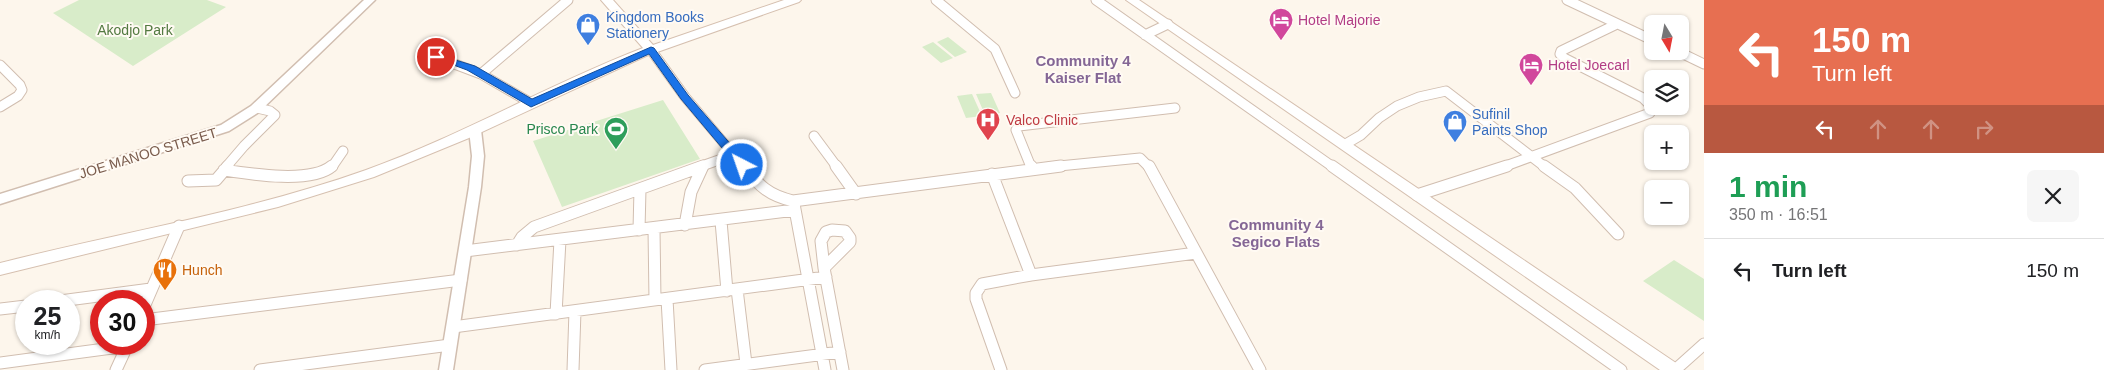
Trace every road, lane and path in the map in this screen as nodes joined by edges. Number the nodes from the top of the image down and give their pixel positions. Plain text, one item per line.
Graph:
1 (370, 0) edge
2 (568, 0) edge
3 (607, 0) edge
4 (795, 0) edge
5 (936, 0) edge
6 (1096, 0) edge
7 (1132, 0) edge
8 (1567, 0) edge
9 (1168, 24) junction
10 (1617, 24) junction
11 (630, 27) junction
12 (1145, 34) junction
13 (1644, 36) edge
14 (675, 41) junction
15 (651, 50) junction
16 (436, 57) dead end
17 (1689, 57) edge
18 (620, 62) junction
19 (1704, 64) edge
20 (0, 65) edge
21 (481, 74) junction
22 (1015, 94) dead end
23 (531, 104) junction
24 (0, 108) edge
25 (257, 108) junction
26 (1175, 108) dead end
27 (475, 130) junction
28 (814, 136) dead end
29 (1344, 145) junction
30 (343, 152) dead end
31 (733, 155) junction
32 (1532, 158) junction
33 (704, 166) junction
34 (1032, 169) junction
35 (224, 170) junction
36 (992, 174) junction
37 (188, 181) dead end
38 (640, 189) junction
39 (856, 194) junction
40 (1417, 195) junction
41 (0, 199) edge
42 (794, 206) junction
43 (721, 221) junction
44 (685, 225) junction
45 (179, 226) junction
46 (654, 229) junction
47 (638, 230) junction
48 (1618, 234) dead end
49 (560, 240) junction
50 (517, 245) junction
51 (466, 251) junction
52 (1196, 254) junction
53 (0, 269) edge
54 (1031, 275) junction
55 (809, 279) junction
56 (461, 280) junction
57 (152, 290) edge
58 (732, 290) junction
59 (661, 299) junction
60 (15, 307) edge
61 (0, 309) edge
62 (575, 311) junction
63 (556, 314) junction
64 (155, 319) edge
65 (453, 327) junction
66 (1704, 344) edge
67 (450, 345) junction
68 (90, 350) edge
69 (840, 352) junction
70 (123, 355) edge
71 (823, 355) junction
72 (0, 363) edge
73 (746, 364) junction
74 (116, 370) edge
75 (260, 370) edge
76 (446, 370) edge
77 (573, 370) edge
78 (671, 370) edge
79 (705, 370) edge
80 (825, 370) edge
81 (843, 370) edge
82 (1001, 370) edge
83 (1260, 370) edge
84 (1621, 370) edge
85 (1674, 370) edge

1 - 25 street, JOE MANOO STREET
2 - 21 street
3 - 11 main road
4 - 14 main road
5 - 22 street
6 - 12 street
7 - 9 main road
8 - 10 street
9 - 12 street
9 - 29 main road
10 - 13 street
10 - 32 street
11 - 14 main road
11 - 15 main road
11 - 18 main road
12 - 84 street
14 - 15 main road
15 - 18 main road
15 - 31 street
16 - 21 street
17 - 19 street
18 - 23 main road
20 - 24 street
21 - 23 street
23 - 27 main road
25 - 35 street
25 - 41 street, JOE MANOO STREET
26 - 34 street
27 - 45 main road
27 - 51 street
28 - 39 street
29 - 32 street
29 - 40 main road
30 - 35 street
31 - 33 street
31 - 42 street
32 - 40 street
32 - 48 street
33 - 38 street
33 - 44 street
34 - 36 street
34 - 52 street
35 - 37 street
36 - 39 street
36 - 54 street
38 - 47 street
38 - 50 street
39 - 42 street
40 - 85 main road
42 - 43 street
42 - 55 street
43 - 44 street
43 - 58 street
44 - 46 street
45 - 53 main road
45 - 57 street
46 - 47 street
46 - 59 street
47 - 49 street
49 - 50 street
49 - 63 street
50 - 51 street
51 - 56 street
52 - 54 street
52 - 83 street
54 - 82 street
55 - 58 street
55 - 69 street
55 - 71 street
56 - 64 street
56 - 65 street
58 - 59 street
58 - 73 street
59 - 62 street
59 - 78 street
60 - 61 street
62 - 63 street
62 - 77 street
63 - 65 street
65 - 67 street
66 - 85 street
67 - 75 street
67 - 76 street
68 - 72 street
69 - 71 street
69 - 81 street
70 - 74 street
71 - 73 street
71 - 80 street
73 - 79 street

